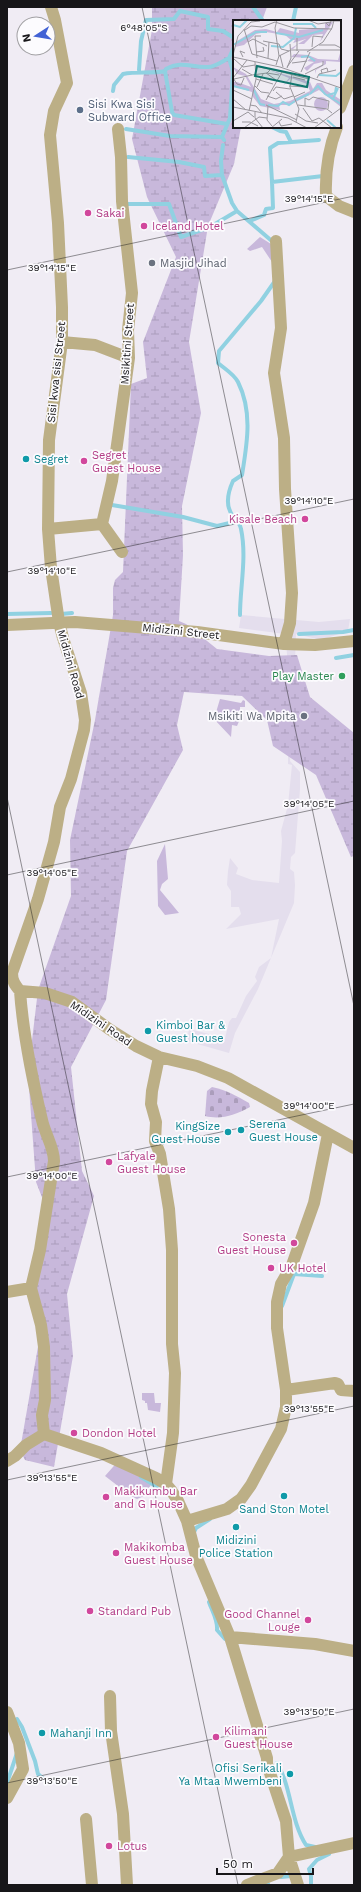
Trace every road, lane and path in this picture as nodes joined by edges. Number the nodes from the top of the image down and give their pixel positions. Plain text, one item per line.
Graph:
1 (51, 7) edge
2 (354, 71) edge
3 (341, 105) edge
4 (337, 128) edge
5 (118, 129) dead end
6 (354, 212) edge
7 (276, 241) dead end
8 (62, 342) junction
9 (129, 358) junction
10 (102, 524) junction
11 (48, 529) junction
12 (122, 552) dead end
13 (59, 622) junction
14 (7, 625) edge
15 (354, 641) edge
16 (284, 644) junction
17 (20, 991) junction
18 (159, 1057) junction
19 (328, 1134) junction
20 (354, 1148) edge
21 (31, 1288) junction
22 (7, 1292) edge
23 (286, 1390) junction
24 (354, 1391) edge
25 (44, 1434) junction
26 (7, 1461) edge
27 (166, 1484) junction
28 (187, 1521) junction
29 (230, 1637) junction
30 (354, 1651) edge
31 (110, 1696) dead end
32 (7, 1712) edge
33 (7, 1798) edge
34 (86, 1819) dead end
35 (354, 1843) edge
36 (289, 1857) junction
37 (92, 1885) edge
38 (127, 1885) edge
39 (247, 1885) edge
40 (298, 1885) edge

1 - 8 street, Sisi kwa sisi Street
2 - 3 street
4 - 6 street
5 - 9 street, Msikitini Street
7 - 16 street
8 - 9 street
8 - 11 street, Sisi kwa sisi Street
9 - 10 street, Msikitini Street
10 - 11 street
10 - 12 street
11 - 13 street, Sisi kwa sisi Street
13 - 14 street, Midizini Street
13 - 16 street, Midizini Street
13 - 17 street, Midizini Road
15 - 16 street, Midizini Street
17 - 18 street, Midizini Road
17 - 21 street
18 - 19 street, Midizini Road
18 - 27 street
19 - 20 street, Midizini Road
19 - 23 street
21 - 22 street
21 - 25 street
23 - 24 street
23 - 28 street
25 - 26 street
25 - 27 street
27 - 28 street
28 - 29 street
29 - 30 street
29 - 36 street
31 - 38 street
32 - 33 street
34 - 37 street
35 - 36 street
36 - 39 street
36 - 40 street

